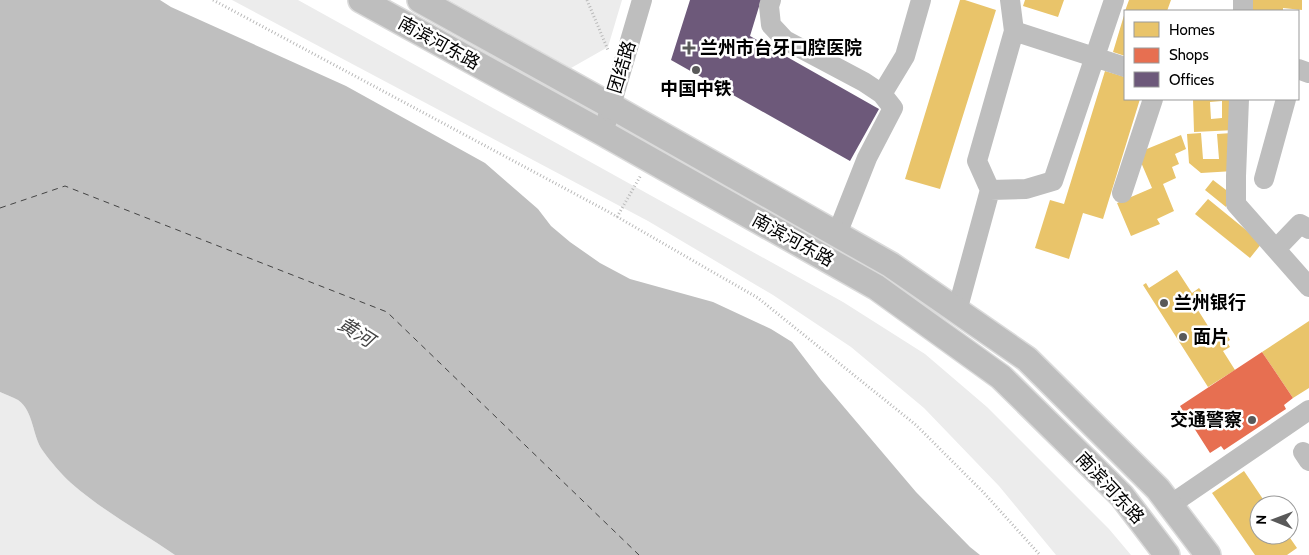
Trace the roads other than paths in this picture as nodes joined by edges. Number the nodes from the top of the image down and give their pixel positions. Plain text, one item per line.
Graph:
1 (361, 0) edge
2 (420, 0) edge
3 (642, 0) edge
4 (771, 0) edge
5 (921, 0) edge
6 (1010, 0) edge
7 (1114, 0) edge
8 (1014, 31) junction
9 (1095, 57) junction
10 (1124, 66) edge
11 (882, 94) junction
12 (1153, 100) edge
13 (1239, 100) edge
14 (1286, 100) edge
15 (611, 106) junction
16 (603, 134) junction
17 (1264, 179) dead end
18 (990, 190) junction
19 (1122, 193) dead end
20 (1309, 229) edge
21 (837, 234) junction
22 (1276, 249) junction
23 (1309, 286) edge
24 (957, 311) junction
25 (1309, 410) edge
26 (1170, 505) junction
27 (1167, 555) edge
28 (1208, 555) edge

1 - 16 main road, 南滨河东路
2 - 15 main road, 南滨河东路
3 - 15 street, 团结路
4 - 11 street
5 - 11 street
6 - 8 street
7 - 9 street
8 - 9 street
8 - 18 street
9 - 10 street
9 - 18 street
11 - 21 street
12 - 19 street
13 - 22 street
14 - 17 street
15 - 16 street, 团结路
15 - 21 main road, 南滨河东路
16 - 27 main road, 南滨河东路
18 - 24 street
20 - 22 street
21 - 24 main road, 南滨河东路
22 - 23 street
24 - 26 main road, 南滨河东路
25 - 26 street
26 - 28 main road, 南滨河东路

